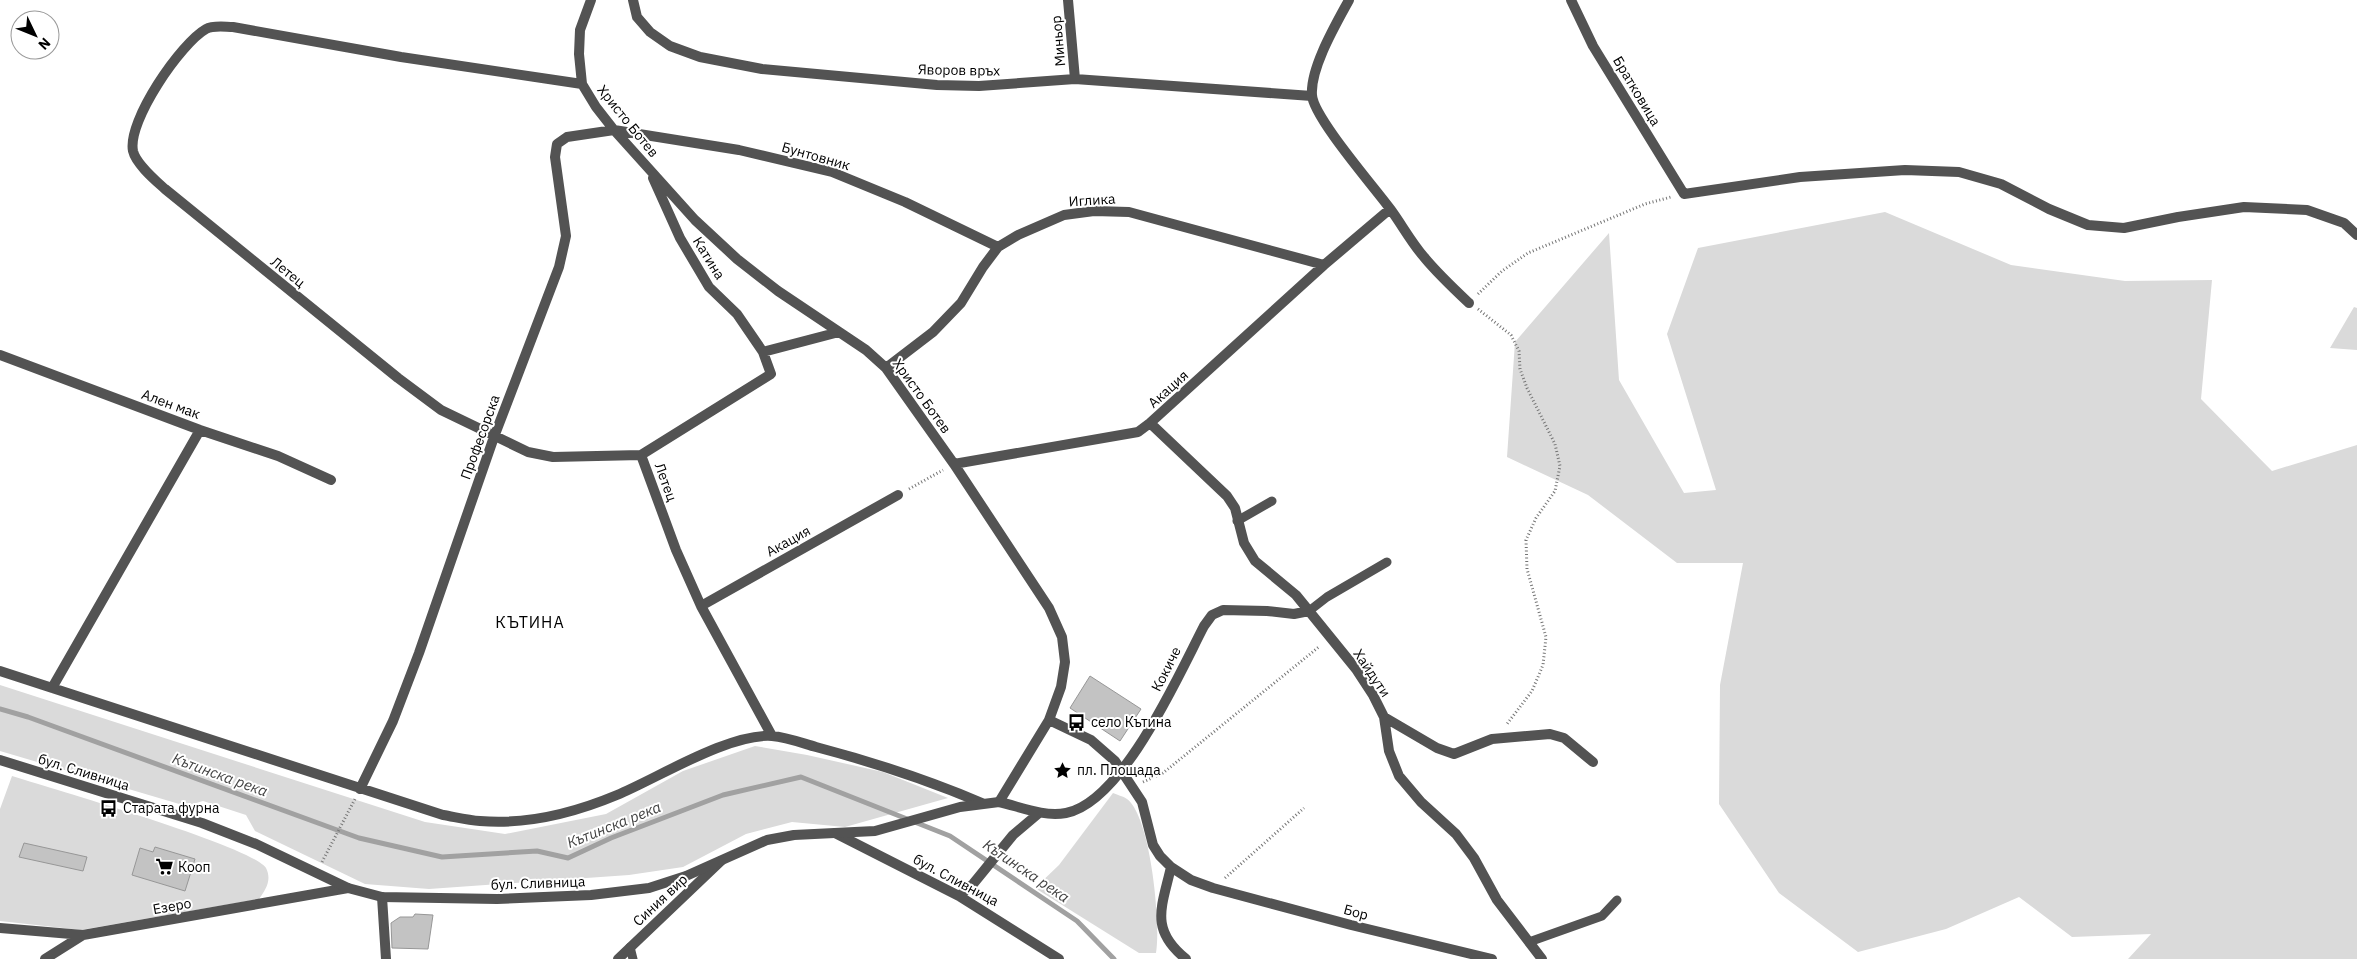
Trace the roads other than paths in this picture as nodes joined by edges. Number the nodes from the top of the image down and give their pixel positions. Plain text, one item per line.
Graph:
1 (591, 0) edge
2 (633, 0) edge
3 (1068, 0) edge
4 (1349, 0) edge
5 (1571, 0) edge
6 (1075, 79) junction
7 (582, 84) junction
8 (1312, 96) junction
9 (614, 130) junction
10 (648, 169) junction
11 (1390, 209) junction
12 (2357, 235) edge
13 (998, 247) junction
14 (1324, 265) junction
15 (1469, 303) road end
16 (839, 332) junction
17 (763, 352) junction
18 (0, 355) edge
19 (886, 368) junction
20 (1150, 423) junction
21 (200, 430) junction
22 (494, 437) junction
23 (641, 455) junction
24 (954, 464) junction
25 (331, 480) dead end
26 (898, 495) road end
27 (1272, 501) dead end
28 (1237, 521) junction
29 (1387, 562) dead end
30 (701, 606) junction
31 (1309, 611) junction
32 (0, 671) edge
33 (52, 688) junction
34 (1384, 717) junction
35 (1049, 720) junction
36 (772, 736) junction
37 (0, 760) edge
38 (1593, 762) dead end
39 (1120, 773) junction
40 (360, 788) junction
41 (999, 802) junction
42 (982, 803) junction
43 (1039, 813) junction
44 (835, 833) junction
45 (722, 860) junction
46 (1170, 867) junction
47 (348, 888) junction
48 (960, 896) junction
49 (382, 897) junction
50 (1617, 900) dead end
51 (0, 928) edge
52 (83, 935) junction
53 (1529, 942) junction
54 (630, 947) junction
55 (45, 959) edge
56 (386, 959) edge
57 (618, 959) edge
58 (632, 959) edge
59 (1059, 959) edge
60 (1186, 959) edge
61 (1492, 959) edge
62 (1542, 959) edge

1 - 7 street, Христо Ботев
2 - 6 street, Яворов връх
3 - 6 street, Миньор
4 - 8 street
5 - 12 street, Братковица
6 - 8 street, Яворов връх
7 - 9 street, Христо Ботев
7 - 22 street, Летец
8 - 11 street
9 - 10 street, Христо Ботев
9 - 13 street, Бунтовник
9 - 22 street, Професорска
10 - 16 street, Христо Ботев
10 - 17 street, Катина
11 - 14 street, Акация
11 - 15 street
13 - 14 street, Иглика
13 - 19 street, Иглика
14 - 20 street, Акация
16 - 17 street
16 - 19 street, Христо Ботев
17 - 23 street, Катина
18 - 21 street, Ален мак
19 - 24 street, Христо Ботев
20 - 24 street, Акация
20 - 28 street, Хайдути
21 - 25 street, Ален мак
21 - 33 street
22 - 23 street, Летец
22 - 40 street, Професорска
23 - 30 street, Летец
24 - 35 street, Христо Ботев
26 - 30 street, Акация
27 - 28 lane
28 - 31 street, Хайдути
29 - 31 lane
30 - 36 street, Летец
31 - 34 street, Хайдути
31 - 39 street, Кокиче
32 - 33 street
33 - 40 street
34 - 38 street
34 - 53 street, Хайдути
35 - 39 street
35 - 41 street, Христо Ботев
36 - 40 street
36 - 42 street
37 - 47 street, бул. Сливница
39 - 43 street, Кокиче
39 - 46 street, Бор
41 - 42 street, Кокиче
41 - 43 street, Кокиче
42 - 44 street, Кокиче
43 - 48 street
44 - 45 street, бул. Сливница
44 - 48 street, бул. Сливница
45 - 49 street, бул. Сливница
45 - 54 street, Синия вир
46 - 60 street
46 - 61 street, Бор
47 - 49 street, бул. Сливница
47 - 52 street, Езеро
48 - 59 street, бул. Сливница
49 - 56 street
50 - 53 lane
51 - 52 street, Езеро
52 - 55 street
53 - 62 street, Хайдути
54 - 57 street, Синия вир
54 - 58 lane

